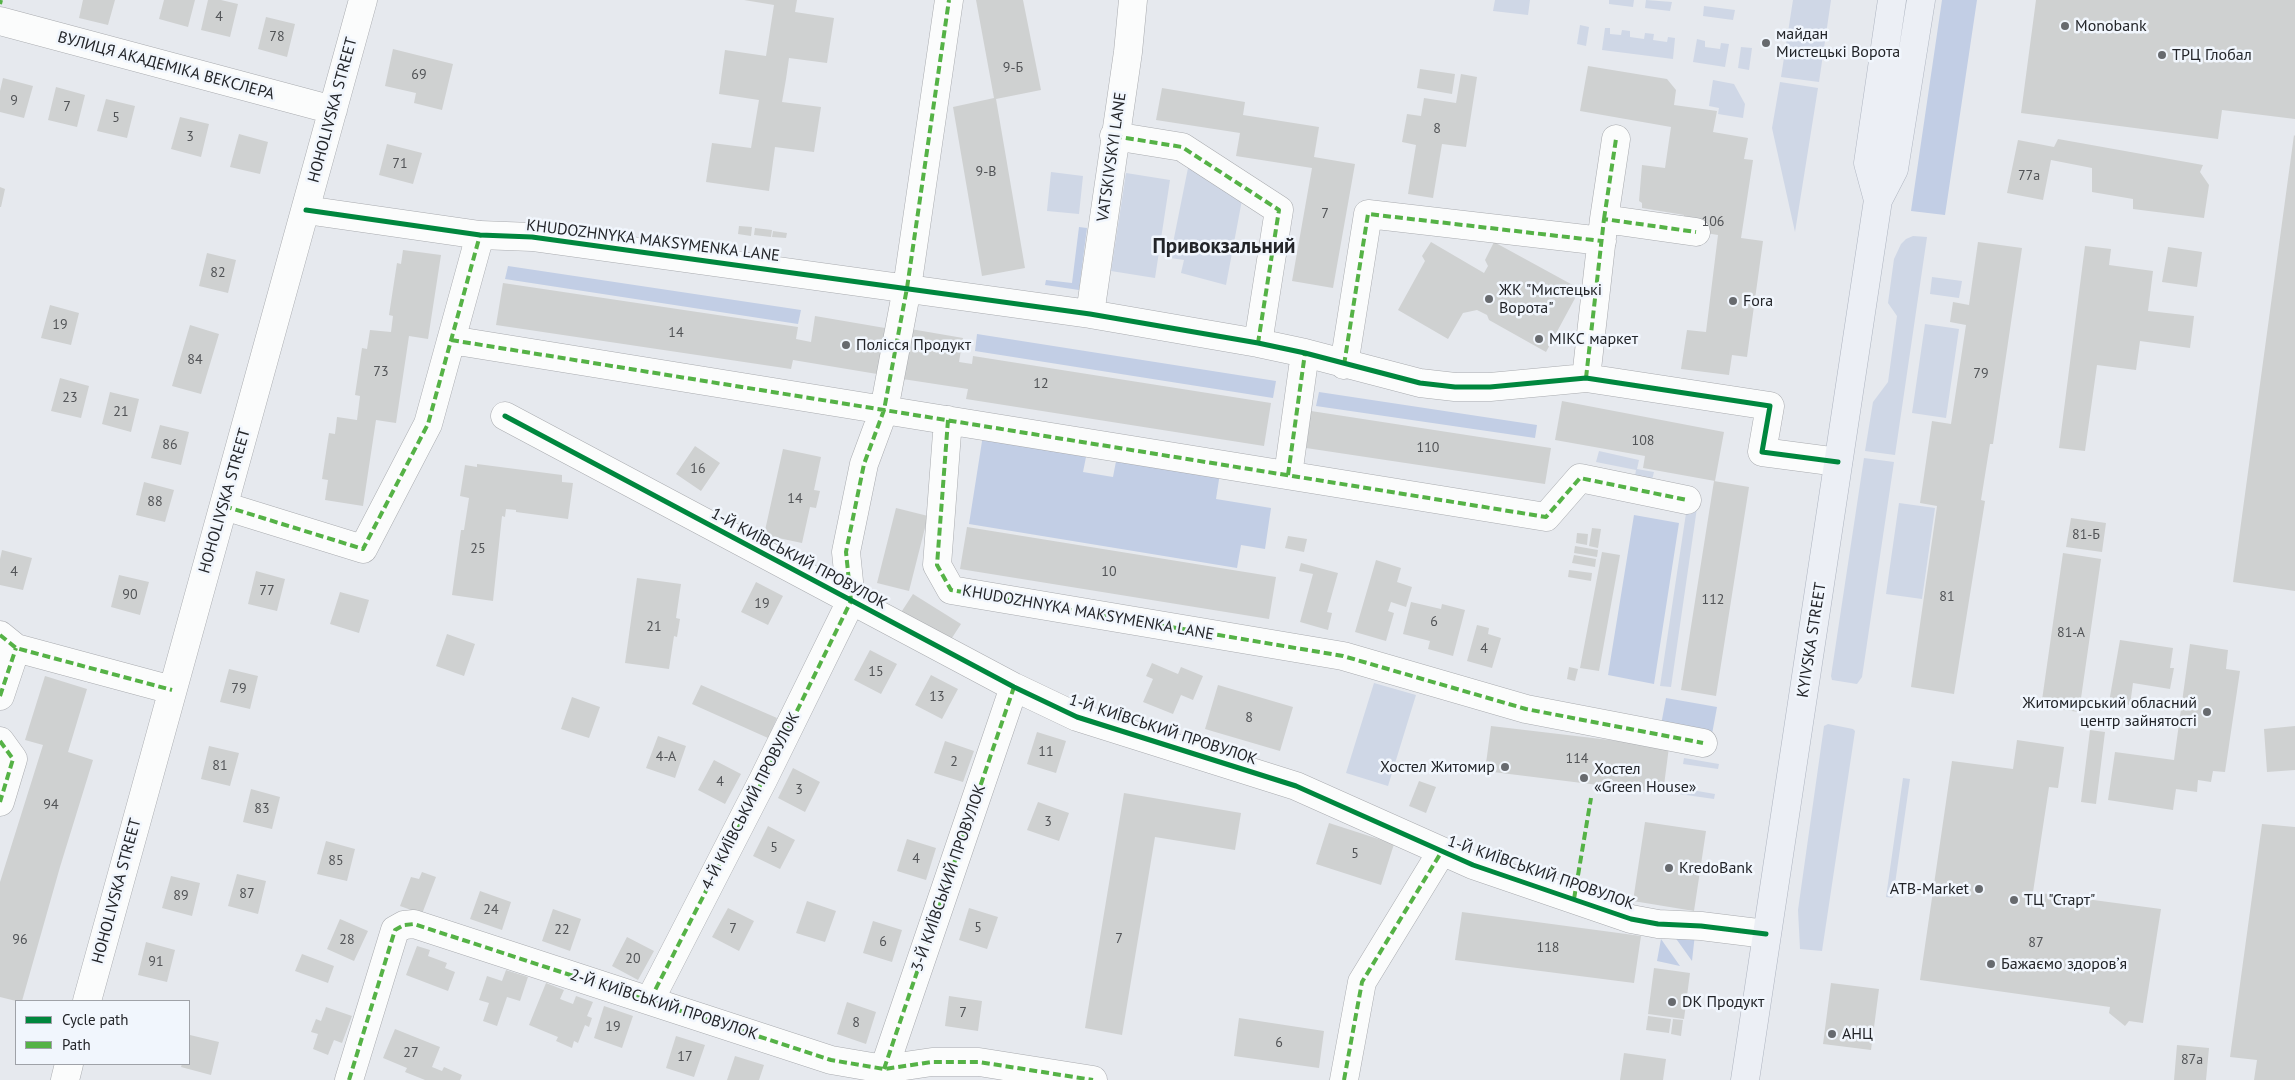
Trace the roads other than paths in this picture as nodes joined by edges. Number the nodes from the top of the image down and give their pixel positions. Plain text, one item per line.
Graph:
1 (1, 0) edge
2 (363, 0) edge
3 (949, 0) edge
4 (1133, 0) edge
5 (1892, 0) edge
6 (1921, 0) edge
7 (0, 4) edge
8 (0, 22) edge
9 (333, 110) junction
10 (1114, 136) junction
11 (1616, 139) dead end
12 (1878, 200) junction
13 (306, 210) junction
14 (1603, 230) junction
15 (1696, 232) dead end
16 (480, 235) junction
17 (907, 288) junction
18 (1090, 314) junction
19 (451, 340) junction
20 (1258, 343) junction
21 (1305, 353) junction
22 (1344, 365) junction
23 (1586, 378) junction
24 (884, 410) junction
25 (505, 416) dead end
26 (948, 420) junction
27 (1838, 462) junction
28 (1288, 475) junction
29 (1687, 500) dead end
30 (224, 506) junction
31 (850, 601) junction
32 (8, 641) edge
33 (1014, 687) junction
34 (172, 690) junction
35 (0, 696) edge
36 (0, 741) edge
37 (1703, 743) dead end
38 (0, 802) edge
39 (1442, 851) junction
40 (1766, 934) junction
41 (87, 1000) edge
42 (650, 1000) junction
43 (70, 1065) edge
44 (884, 1069) junction
45 (65, 1080) edge
46 (349, 1080) edge
47 (1093, 1080) edge
48 (1344, 1080) edge
49 (1745, 1080) edge

1 - 7 street
2 - 9 street, HOHOLIVSKA STREET
3 - 17 street
4 - 10 street, VATSKIVSKYI LANE
5 - 12 main road, KYIVSKA STREET
6 - 12 main road, KYIVSKA STREET
8 - 9 street, ВУЛИЦЯ АКАДЕМІКА ВЕКСЛЕРА
9 - 13 street, HOHOLIVSKA STREET
10 - 18 street, VATSKIVSKYI LANE
10 - 20 street
11 - 14 street
12 - 27 main road, KYIVSKA STREET
13 - 16 street, KHUDOZHNYKA MAKSYMENKA LANE
13 - 30 street, HOHOLIVSKA STREET
14 - 15 street
14 - 22 street
14 - 23 street
16 - 17 street, KHUDOZHNYKA MAKSYMENKA LANE
16 - 19 street
17 - 18 street, KHUDOZHNYKA MAKSYMENKA LANE
17 - 24 street
18 - 20 street, KHUDOZHNYKA MAKSYMENKA LANE
19 - 24 street
19 - 30 street
20 - 21 street, KHUDOZHNYKA MAKSYMENKA LANE
21 - 22 street, KHUDOZHNYKA MAKSYMENKA LANE
21 - 28 street
22 - 23 street, KHUDOZHNYKA MAKSYMENKA LANE
23 - 27 street, KHUDOZHNYKA MAKSYMENKA LANE
24 - 26 street
24 - 31 street
25 - 31 street, 1-Й КИЇВСЬКИЙ ПРОВУЛОК
26 - 28 street
26 - 37 street, KHUDOZHNYKA MAKSYMENKA LANE
27 - 40 main road, KYIVSKA STREET
28 - 29 street
30 - 34 street, HOHOLIVSKA STREET
31 - 33 street, 1-Й КИЇВСЬКИЙ ПРОВУЛОК
31 - 42 street, 4-Й КИЇВСЬКИЙ ПРОВУЛОК
32 - 34 street
32 - 35 street
33 - 39 street, 1-Й КИЇВСЬКИЙ ПРОВУЛОК
33 - 44 street, 3-Й КИЇВСЬКИЙ ПРОВУЛОК
34 - 41 street, HOHOLIVSKA STREET
36 - 38 street
39 - 40 street, 1-Й КИЇВСЬКИЙ ПРОВУЛОК
39 - 48 street
40 - 49 main road, KYIVSKA STREET
42 - 44 street, 2-Й КИЇВСЬКИЙ ПРОВУЛОК
42 - 46 street, 2-Й КИЇВСЬКИЙ ПРОВУЛОК
43 - 45 street
44 - 47 street, 2-Й КИЇВСЬКИЙ ПРОВУЛОК

